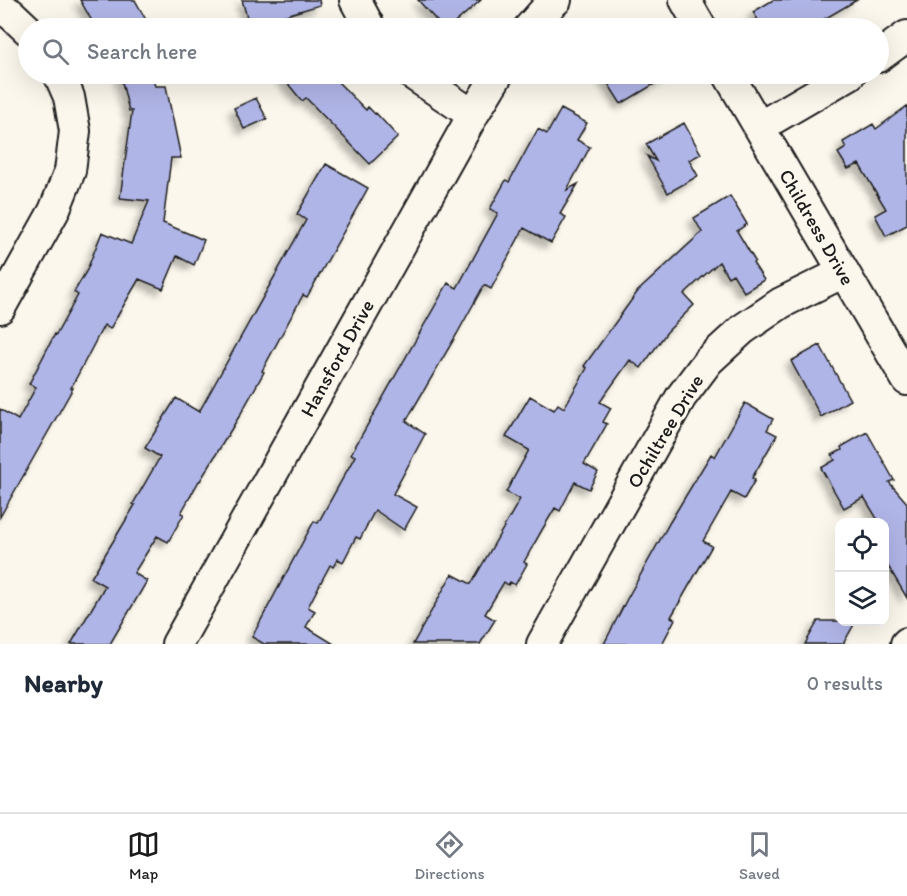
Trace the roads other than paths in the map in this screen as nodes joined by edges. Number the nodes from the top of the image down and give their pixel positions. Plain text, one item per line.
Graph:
1 (355, 0) edge
2 (556, 0) edge
3 (685, 0) edge
4 (0, 8) edge
5 (365, 18) edge
6 (537, 18) edge
7 (696, 18) edge
8 (18, 21) edge
9 (907, 36) edge
10 (889, 50) edge
11 (63, 84) edge
12 (427, 84) edge
13 (492, 84) edge
14 (734, 84) edge
15 (833, 84) edge
16 (473, 115) junction
17 (759, 127) junction
18 (844, 272) junction
19 (0, 308) edge
20 (907, 380) edge
21 (177, 644) edge
22 (542, 644) edge

1 - 5 street
2 - 6 street
3 - 7 street
4 - 8 street
9 - 10 street
11 - 19 street
12 - 16 street
13 - 16 street, Hansford Drive
14 - 17 street, Childress Drive
15 - 17 street
16 - 21 street, Hansford Drive
17 - 18 street, Childress Drive
18 - 20 street, Childress Drive
18 - 22 street, Ochiltree Drive

